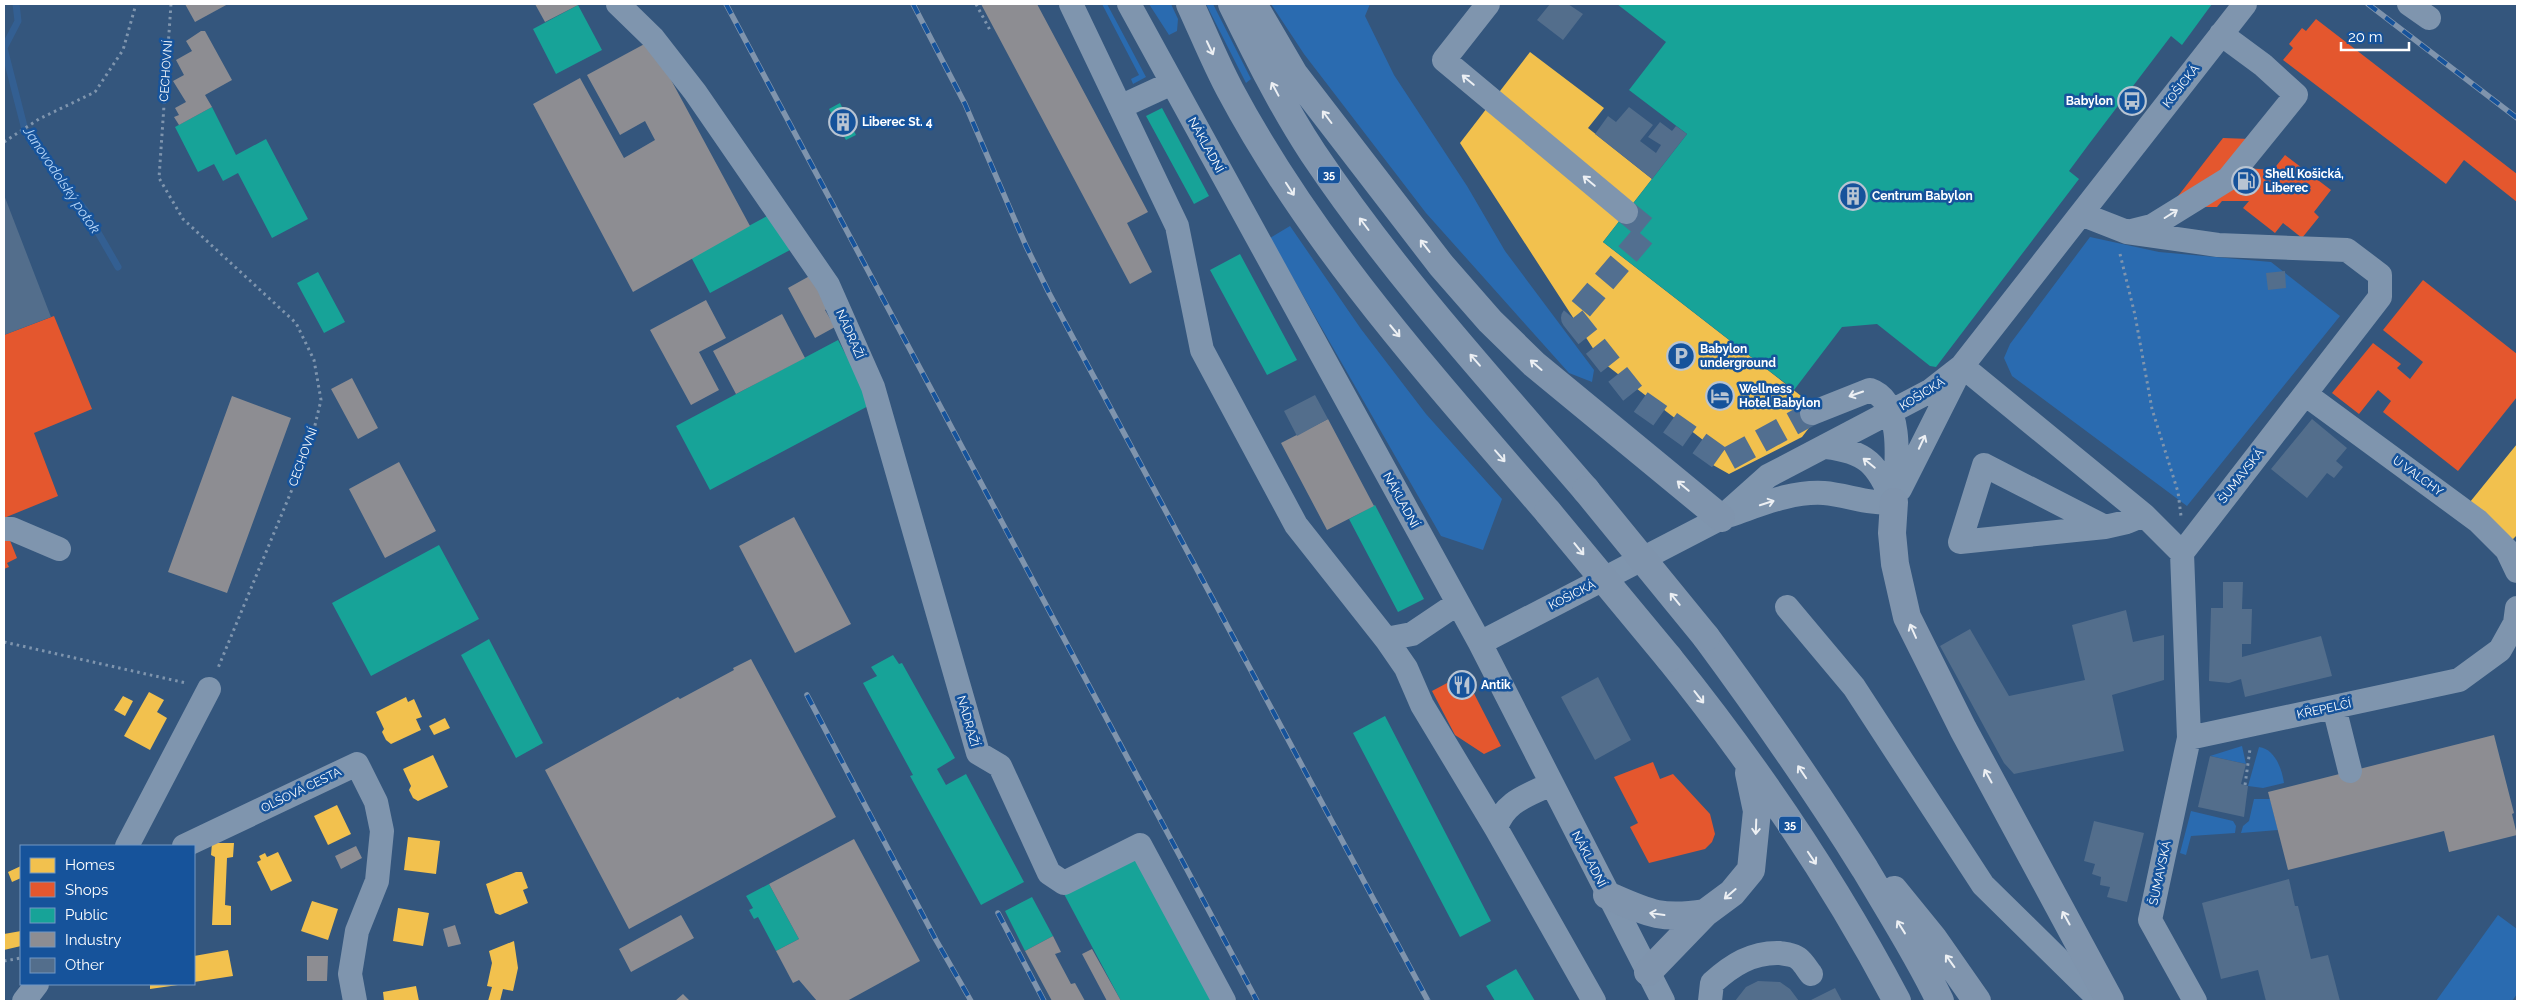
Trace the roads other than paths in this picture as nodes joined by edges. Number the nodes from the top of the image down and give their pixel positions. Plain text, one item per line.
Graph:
1 (618, 4) edge
2 (1071, 4) edge
3 (1129, 4) edge
4 (1190, 4) edge
5 (1232, 4) edge
6 (1253, 4) edge
7 (1488, 4) edge
8 (2245, 4) edge
9 (2410, 4) edge
10 (2429, 18) dead end
11 (2221, 34) junction
12 (1172, 82) junction
13 (1120, 107) junction
14 (1626, 212) tunnel mouth
15 (2081, 214) junction
16 (2120, 230) junction
17 (1962, 366) junction
18 (2305, 394) junction
19 (1812, 413) tunnel mouth
20 (1891, 413) junction
21 (1826, 447) junction
22 (1894, 502) junction
23 (2144, 515) junction
24 (1721, 518) junction
25 (2105, 527) junction
26 (4, 529) edge
27 (59, 549) dead end
28 (2182, 552) junction
29 (2517, 571) edge
30 (1458, 603) junction
31 (1787, 607) dead end
32 (2517, 608) edge
33 (1386, 639) junction
34 (1480, 643) junction
35 (209, 689) road end
36 (2334, 707) junction
37 (2189, 738) junction
38 (1747, 761) junction
39 (2350, 771) dead end
40 (1551, 784) junction
41 (1829, 812) junction
42 (1496, 828) junction
43 (128, 845) edge
44 (186, 845) edge
45 (1607, 895) junction
46 (1706, 913) junction
47 (1648, 972) junction
48 (1811, 974) dead end
49 (36, 985) edge
50 (24, 1001) edge
51 (355, 1001) edge
52 (1224, 1001) edge
53 (1594, 1001) edge
54 (1663, 1001) edge
55 (1710, 1001) edge
56 (1896, 1001) edge
57 (1940, 1001) edge
58 (1977, 1001) edge
59 (2101, 1001) edge
60 (2110, 1001) edge
61 (2195, 1001) edge

1 - 52 street, NÁDRAŽÍ
2 - 13 street
3 - 12 street, NÁKLADNÍ
4 -> 38 highway, 35, bridge
41 -> 5 highway, 35, bridge
24 -> 6 highway
14 -> 7 street
8 - 11 street, KOŠICKÁ
9 - 10 street
11 - 15 street, KOŠICKÁ
16 -> 11 street
12 - 13 street
12 - 30 street, NÁKLADNÍ
13 - 33 street
15 - 16 street, ŠUMAVSKÁ
15 - 17 street, KOŠICKÁ
16 - 18 street, ŠUMAVSKÁ
17 - 20 street, KOŠICKÁ
22 -> 17 street
17 - 23 street
18 - 28 street, ŠUMAVSKÁ
18 - 29 street, U VALCHY
20 -> 19 street
20 - 21 street, KOŠICKÁ
20 - 22 street
22 -> 21 street
21 - 24 street, KOŠICKÁ
24 -> 22 street
60 -> 22 highway
23 - 25 street
23 - 28 street
24 - 34 street, KOŠICKÁ
25 - 25 street
26 - 27 street
28 - 37 street, ŠUMAVSKÁ
30 - 33 street
30 - 34 street, NÁKLADNÍ
31 - 59 street
32 - 36 street, KŘEPELČÍ
33 - 42 street
34 - 40 street, NÁKLADNÍ
35 - 43 street
36 - 37 street, KŘEPELČÍ
36 - 39 street
37 - 61 street, ŠUMAVSKÁ
38 -> 46 highway
38 -> 56 highway, 35
40 - 42 street
40 - 45 street, NÁKLADNÍ
57 -> 41 highway, 35
58 -> 41 highway
42 - 53 street
44 - 51 street, OLŠOVÁ CESTA
46 -> 45 highway
45 - 47 street, NÁKLADNÍ
46 - 47 highway
47 - 54 street, NÁKLADNÍ
48 - 55 street
49 - 50 street

